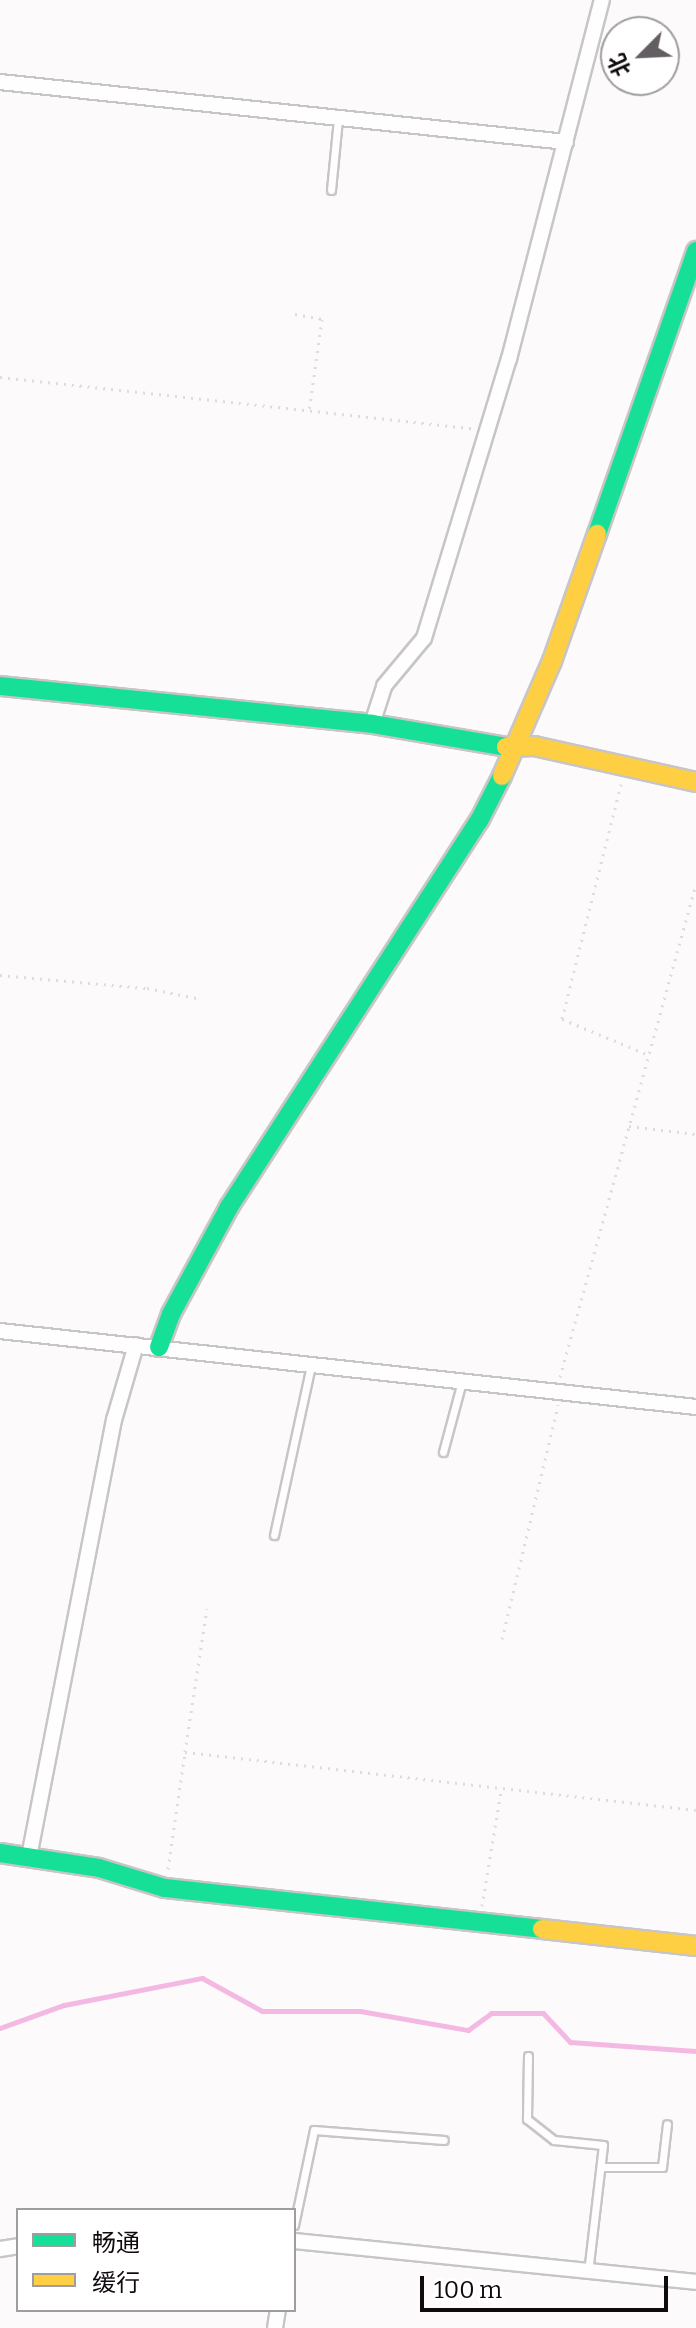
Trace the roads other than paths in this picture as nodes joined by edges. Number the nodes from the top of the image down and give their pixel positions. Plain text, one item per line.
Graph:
1 (602, 0) edge
2 (0, 82) edge
3 (338, 118) junction
4 (566, 142) junction
5 (331, 190) dead end
6 (696, 251) edge
7 (690, 292) edge
8 (0, 686) edge
9 (381, 726) junction
10 (517, 746) junction
11 (696, 782) edge
12 (0, 1331) edge
13 (136, 1345) junction
14 (159, 1347) junction
15 (312, 1363) junction
16 (462, 1380) junction
17 (696, 1407) edge
18 (443, 1452) dead end
19 (274, 1535) dead end
20 (0, 1853) edge
21 (29, 1857) junction
22 (696, 1946) edge
23 (528, 2056) dead end
24 (667, 2124) dead end
25 (444, 2140) dead end
26 (601, 2167) junction
27 (296, 2216) edge
28 (296, 2241) edge
29 (588, 2274) junction
30 (696, 2282) edge

1 - 4 street
2 - 3 street
3 - 4 street
3 - 5 lane
4 - 9 street
6 - 7 street
7 - 10 street
8 - 9 street
9 - 10 street
10 - 11 street
10 - 14 street
12 - 13 street
13 - 14 street
13 - 21 street
14 - 15 street
15 - 16 street
15 - 19 lane
16 - 17 street
16 - 18 lane
20 - 21 street
21 - 22 street
23 - 26 lane
24 - 26 lane
25 - 27 lane
26 - 29 lane
28 - 29 street
29 - 30 street

